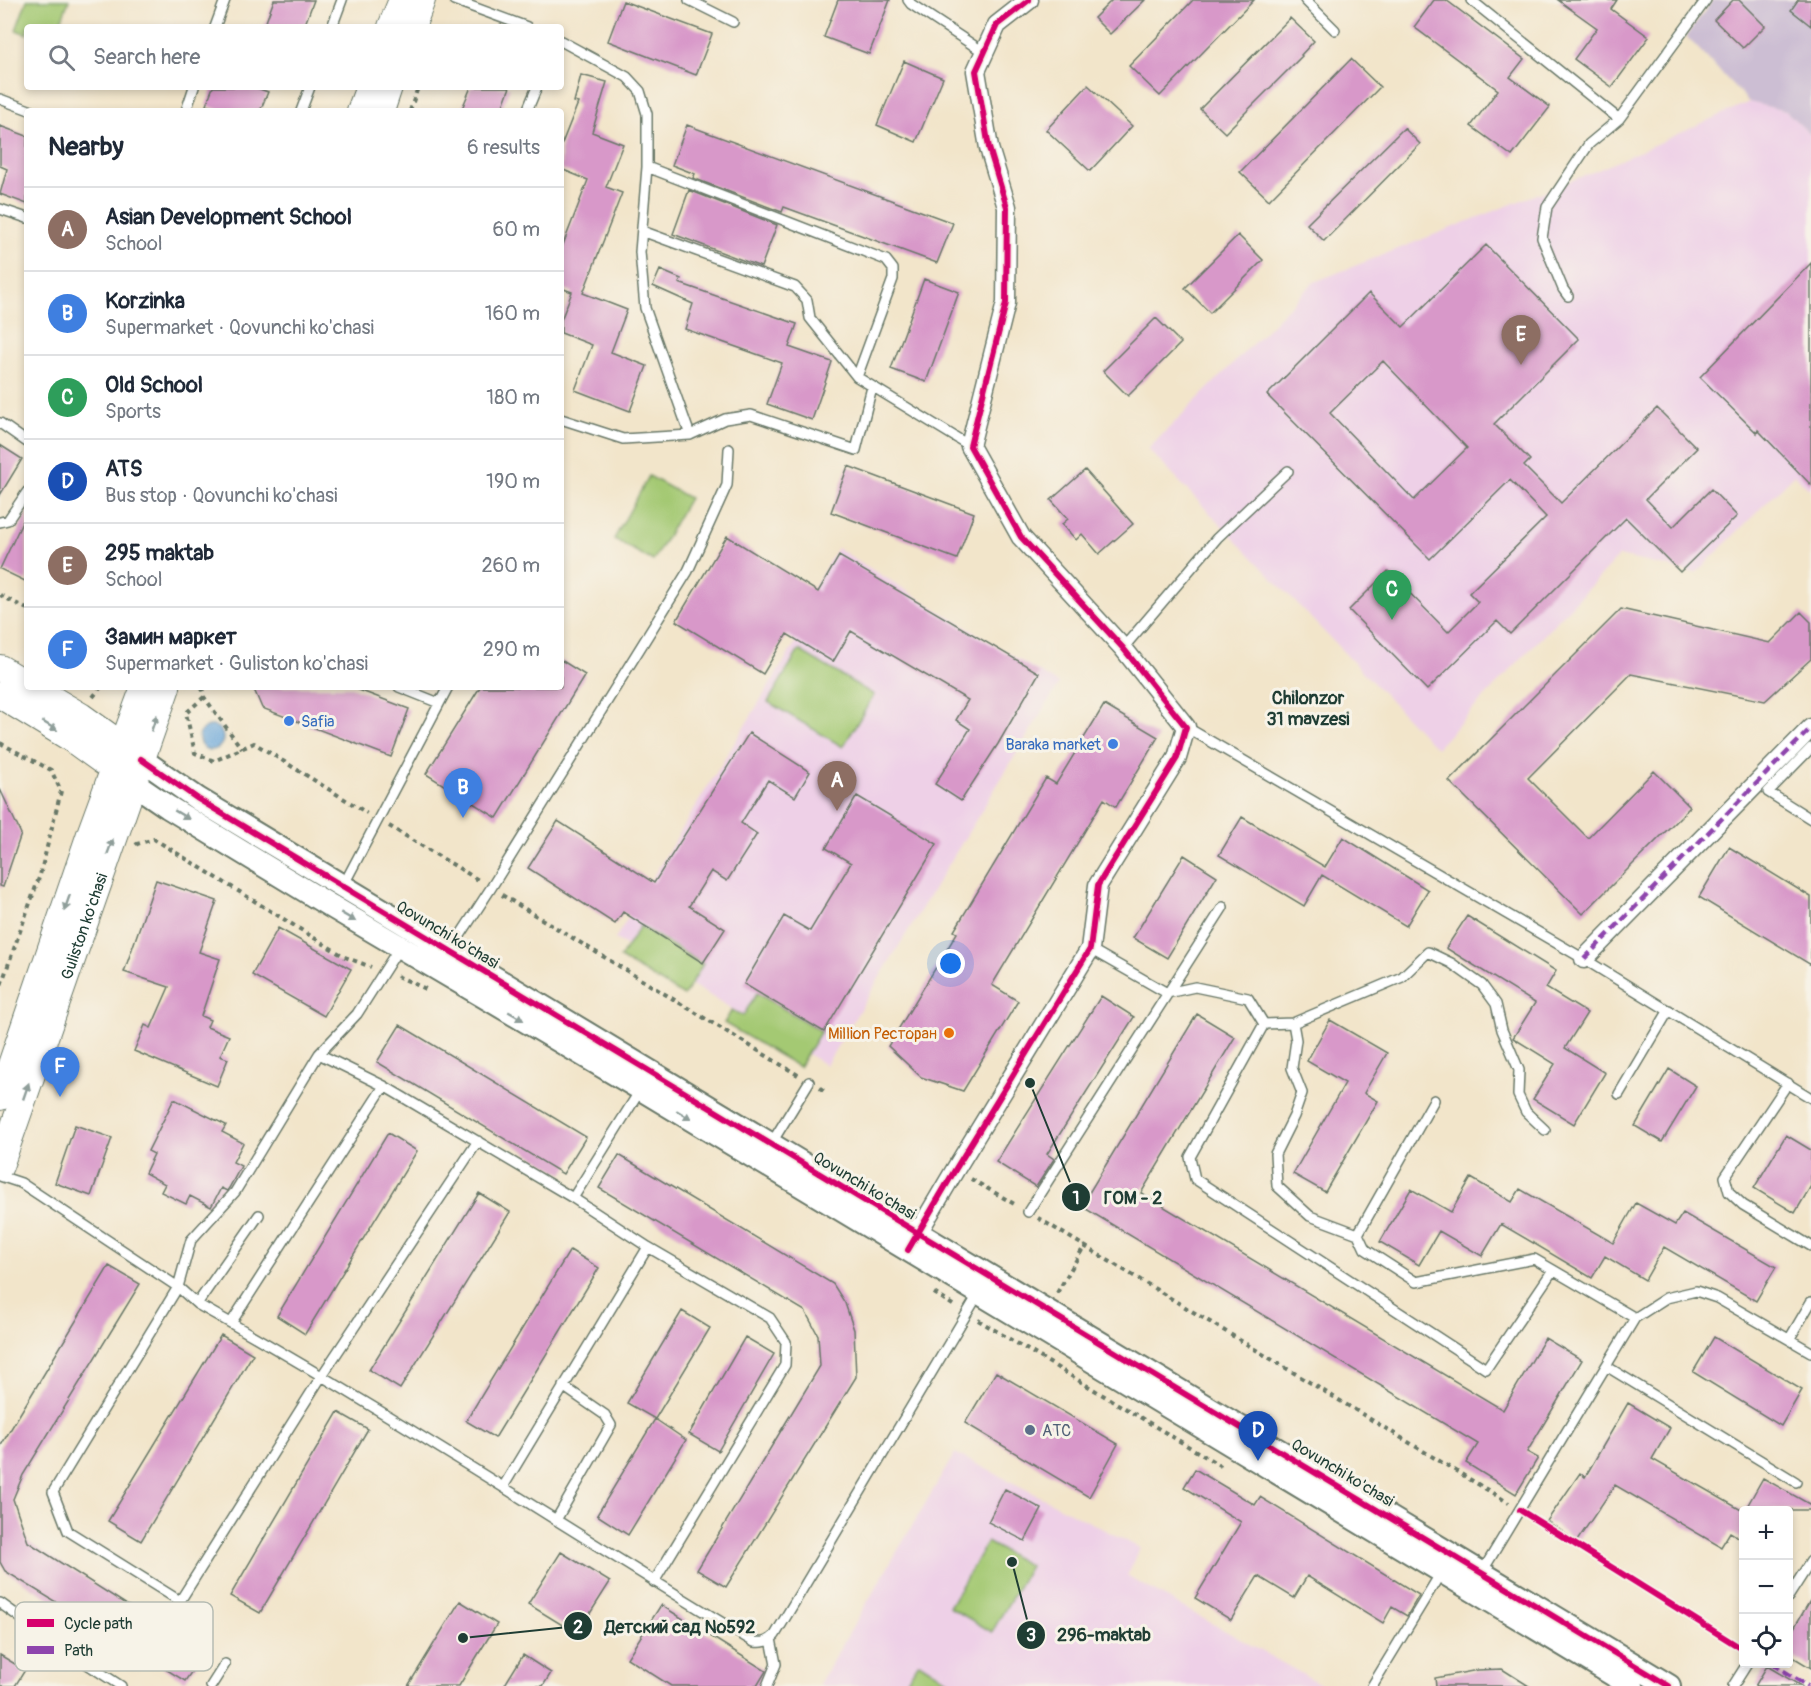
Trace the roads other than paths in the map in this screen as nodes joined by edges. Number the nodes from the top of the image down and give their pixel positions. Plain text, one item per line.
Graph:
1 (225, 0) edge
2 (342, 0) edge
3 (402, 0) edge
4 (422, 0) edge
5 (454, 0) edge
6 (689, 0) edge
7 (908, 0) edge
8 (1029, 0) edge
9 (1305, 0) edge
10 (1471, 0) edge
11 (1706, 0) edge
12 (733, 21) dead end
13 (216, 24) edge
14 (333, 24) edge
15 (392, 24) edge
16 (413, 24) edge
17 (519, 24) edge
18 (1335, 30) dead end
19 (564, 43) edge
20 (985, 53) junction
21 (193, 90) edge
22 (309, 90) edge
23 (368, 90) edge
24 (388, 90) edge
25 (536, 90) edge
26 (0, 99) edge
27 (24, 108) edge
28 (187, 108) edge
29 (303, 108) edge
30 (361, 108) edge
31 (382, 108) edge
32 (528, 108) edge
33 (1619, 119) junction
34 (647, 167) junction
35 (0, 208) edge
36 (24, 217) edge
37 (642, 231) junction
38 (1568, 296) dead end
39 (857, 377) junction
40 (872, 387) junction
41 (564, 420) edge
42 (0, 423) edge
43 (690, 435) junction
44 (24, 440) edge
45 (970, 446) junction
46 (729, 449) dead end
47 (1288, 471) dead end
48 (24, 496) edge
49 (0, 522) edge
50 (1123, 648) junction
51 (0, 668) edge
52 (24, 682) edge
53 (37, 690) edge
54 (143, 690) edge
55 (165, 690) edge
56 (406, 690) edge
57 (446, 690) edge
58 (0, 694) edge
59 (439, 703) junction
60 (1186, 727) junction
61 (1811, 728) edge
62 (1811, 748) edge
63 (127, 764) junction
64 (1811, 819) edge
65 (342, 886) junction
66 (1223, 907) dead end
67 (411, 928) junction
68 (399, 947) junction
69 (1090, 949) junction
70 (450, 951) junction
71 (1584, 959) junction
72 (1167, 993) junction
73 (1669, 1010) junction
74 (1293, 1023) junction
75 (1264, 1024) junction
76 (319, 1054) junction
77 (646, 1081) junction
78 (809, 1082) dead end
79 (1788, 1083) junction
80 (384, 1086) junction
81 (1618, 1094) dead end
82 (0, 1097) edge
83 (1811, 1098) edge
84 (1434, 1100) dead end
85 (1545, 1130) dead end
86 (478, 1141) junction
87 (771, 1144) junction
88 (0, 1166) edge
89 (0, 1176) edge
90 (573, 1198) junction
91 (1028, 1212) road end
92 (259, 1215) dead end
93 (1358, 1234) junction
94 (913, 1241) junction
95 (648, 1246) junction
96 (1811, 1246) edge
97 (1553, 1270) junction
98 (984, 1284) junction
99 (178, 1287) junction
100 (1811, 1302) edge
101 (197, 1304) junction
102 (1635, 1318) junction
103 (231, 1323) junction
104 (1790, 1338) junction
105 (1811, 1352) edge
106 (1606, 1366) junction
107 (321, 1377) junction
108 (563, 1386) junction
109 (1796, 1482) dead end
110 (503, 1487) junction
111 (555, 1520) junction
112 (1811, 1561) edge
113 (1448, 1563) junction
114 (1482, 1572) junction
115 (654, 1582) junction
116 (1793, 1589) edge
117 (0, 1603) edge
118 (15, 1614) edge
119 (771, 1639) junction
120 (225, 1664) dead end
121 (1744, 1668) edge
122 (98, 1671) edge
123 (121, 1686) edge
124 (212, 1686) edge
125 (767, 1686) edge
126 (1372, 1686) edge
127 (1632, 1686) edge
128 (1669, 1686) edge
129 (1733, 1686) edge

1 - 13 lane
2 - 14 lane
3 - 15 main road
4 - 16 main road
5 - 17 lane
6 - 12 lane
7 - 20 lane
8 - 20 street
9 - 18 lane
10 - 33 lane
11 - 33 lane
19 - 34 lane
20 - 45 street
21 - 28 lane
22 - 29 lane
23 - 30 main road
24 - 31 main road
25 - 32 lane
26 - 27 lane
33 - 38 lane
34 - 37 lane
34 - 39 lane
35 - 36 lane
37 - 39 lane
37 - 43 lane
39 - 40 lane
40 - 43 lane
40 - 45 lane
41 - 43 lane
42 - 44 lane
45 - 50 street
46 - 70 lane
47 - 50 lane
48 - 49 lane
50 - 60 street
51 - 52 main road
53 - 63 main road, Qovunchi ko'chasi
54 - 63 main road, Guliston ko'chasi
63 -> 55 main road, Guliston ko'chasi
56 - 59 lane
57 - 59 lane
58 -> 63 main road, Qovunchi ko'chasi
59 - 65 lane
60 - 69 street
60 - 71 lane
61 - 71 street
62 - 64 lane
63 - 65 street, Qovunchi ko'chasi
63 -> 68 street, Qovunchi ko'chasi
63 -> 82 main road, Guliston ko'chasi
88 -> 63 main road, Guliston ko'chasi
65 - 67 street, Qovunchi ko'chasi
66 - 72 lane
67 - 68 lane
67 - 70 street, Qovunchi ko'chasi
68 - 76 lane
68 -> 77 street, Qovunchi ko'chasi
69 - 72 lane
69 - 94 street
70 - 77 street, Qovunchi ko'chasi
71 - 73 lane
72 - 75 lane
72 - 91 lane
73 - 79 lane
73 - 81 lane
74 - 75 lane
74 - 85 lane
74 - 93 lane
75 - 97 lane
76 - 80 lane
76 - 99 lane
77 - 87 street, Qovunchi ko'chasi
77 - 90 lane
77 -> 94 street, Qovunchi ko'chasi
78 - 87 lane
79 - 83 lane
79 - 96 lane
80 - 86 lane
80 - 103 lane
84 - 93 lane
86 - 90 lane
86 - 107 lane
87 - 94 street, Qovunchi ko'chasi
89 - 99 lane
90 - 95 lane
92 - 101 lane
93 - 97 lane
94 - 98 street, Qovunchi ko'chasi
95 - 108 lane
95 - 115 lane
97 - 102 lane
98 - 113 street, Qovunchi ko'chasi
98 - 119 lane
99 - 101 lane
99 - 107 lane
100 - 104 lane
101 - 103 lane
102 - 104 lane
102 - 106 lane
103 - 107 lane
104 - 105 lane
106 - 109 lane
106 - 114 lane
107 - 110 lane
108 - 110 lane
108 - 111 lane
110 - 111 lane
111 - 115 lane
112 - 116 lane
113 - 114 street, Qovunchi ko'chasi
113 - 126 lane
113 - 127 street, Qovunchi ko'chasi
114 - 128 street, Qovunchi ko'chasi
115 - 119 lane
117 - 118 lane
119 - 125 lane
120 - 124 lane
121 - 129 lane
122 - 123 lane

